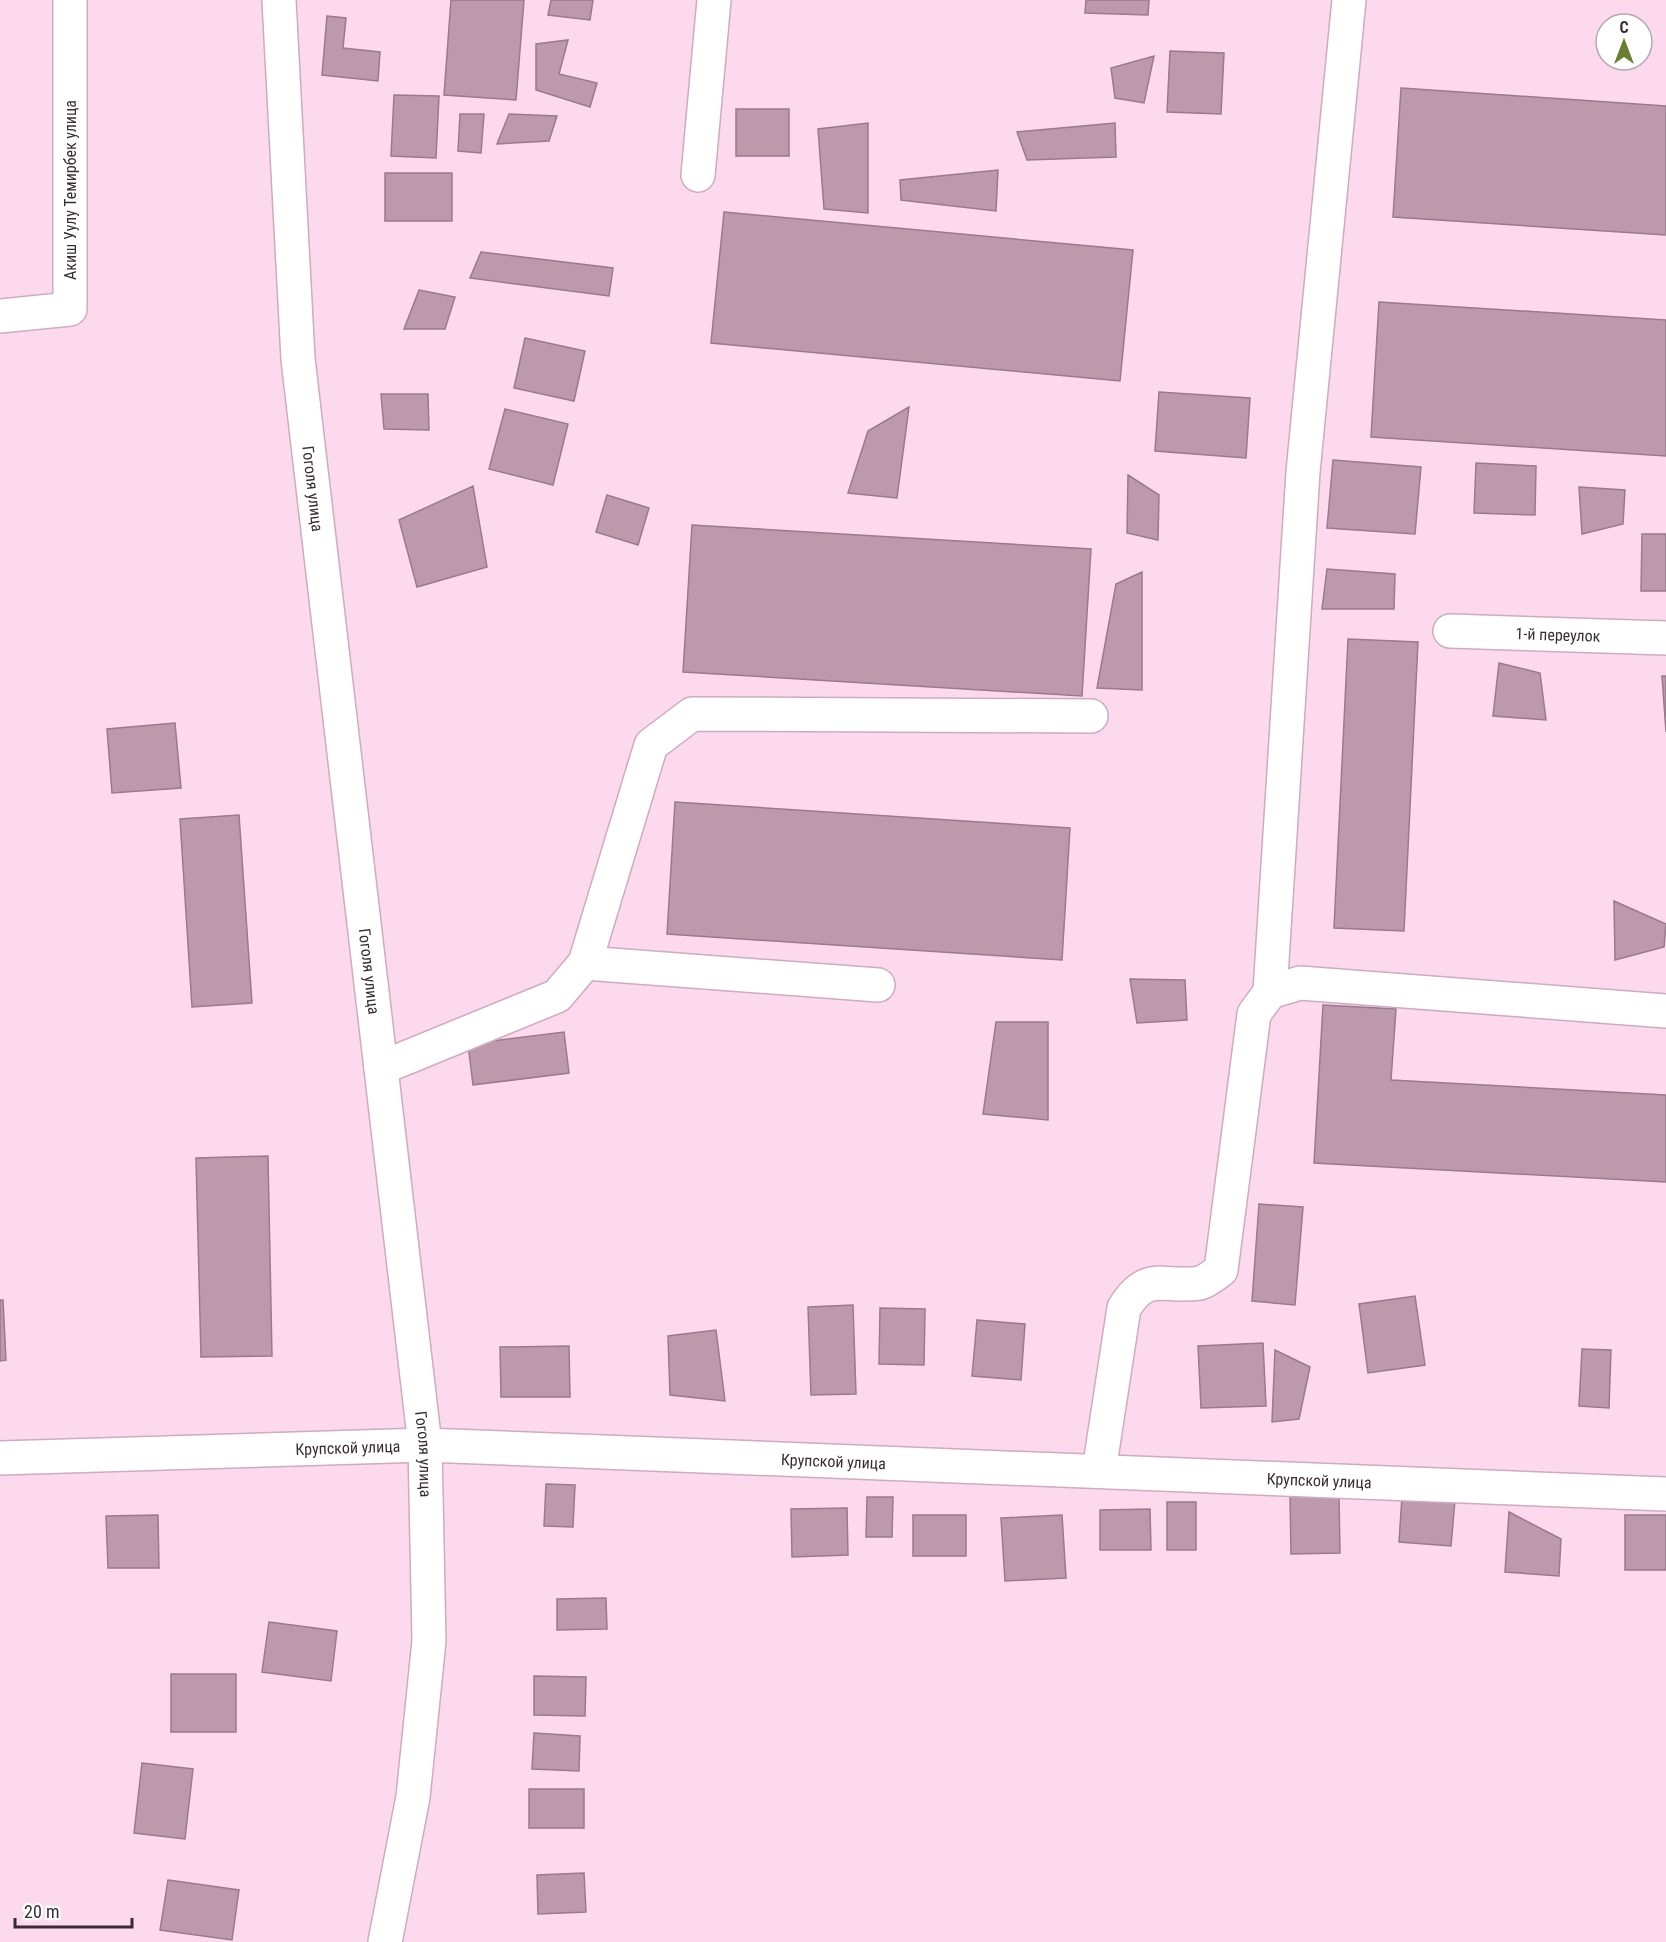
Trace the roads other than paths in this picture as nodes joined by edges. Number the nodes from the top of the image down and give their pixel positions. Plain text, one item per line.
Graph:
1 (70, 0) edge
2 (279, 0) edge
3 (714, 0) edge
4 (1349, 0) edge
5 (698, 175) dead end
6 (7, 315) edge
7 (1450, 632) dead end
8 (1666, 638) edge
9 (1091, 716) dead end
10 (585, 963) junction
11 (878, 985) dead end
12 (1270, 992) junction
13 (1666, 1011) edge
14 (381, 1068) junction
15 (426, 1445) junction
16 (0, 1458) edge
17 (1099, 1471) junction
18 (1666, 1494) edge
19 (385, 1942) edge

1 - 6 street, Акиш Уулу Темирбек улица
2 - 14 street, Гоголя улица
3 - 5 street
4 - 12 street
7 - 8 street, 1-й переулок
9 - 10 street
10 - 11 street
10 - 14 street
12 - 13 street
12 - 17 street
14 - 15 street, Гоголя улица
15 - 16 street, Крупской улица
15 - 17 street, Крупской улица
15 - 19 street, Гоголя улица
17 - 18 street, Крупской улица

